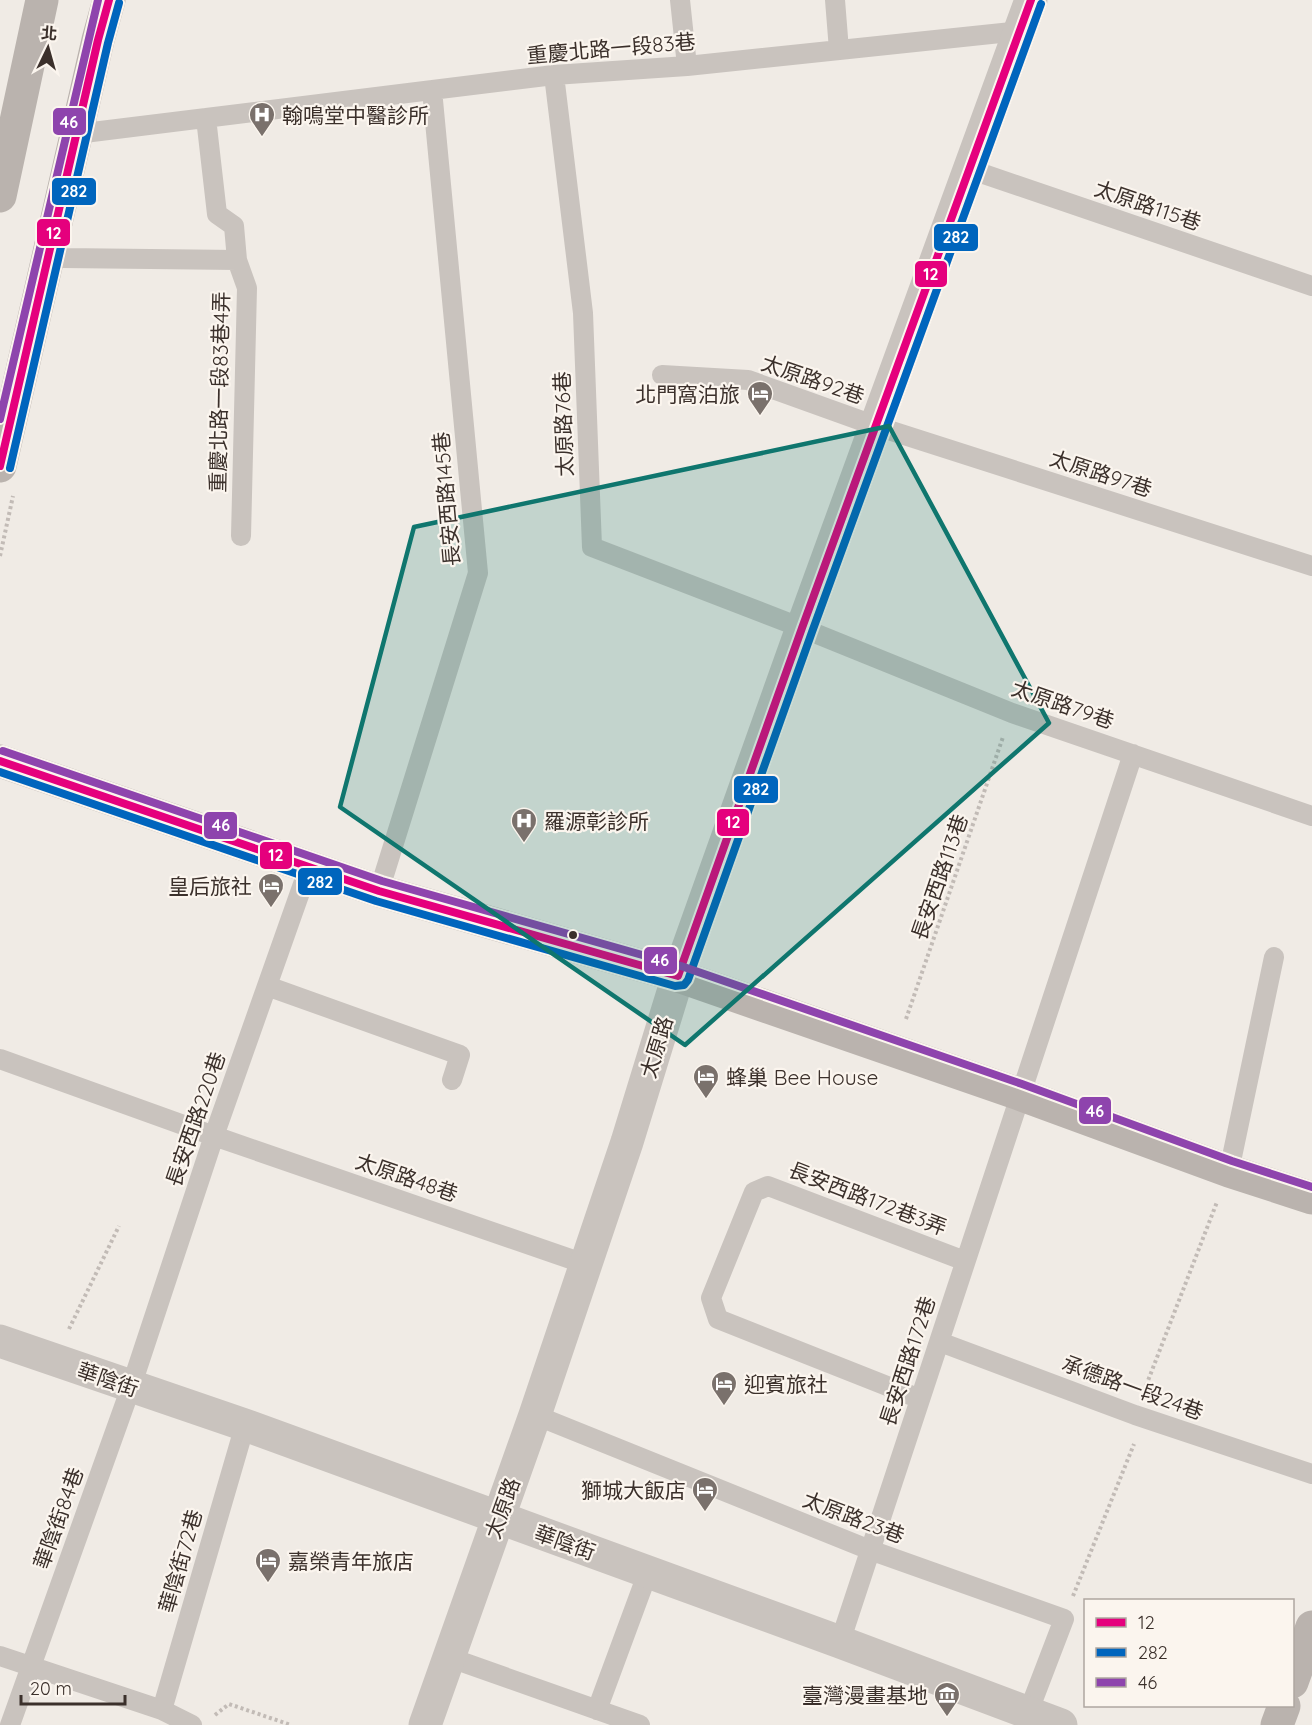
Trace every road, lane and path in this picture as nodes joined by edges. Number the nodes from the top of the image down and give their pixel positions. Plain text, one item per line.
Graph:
1 (42, 0) edge
2 (109, 0) edge
3 (680, 0) edge
4 (835, 0) edge
5 (1030, 0) edge
6 (1020, 31) junction
7 (839, 50) junction
8 (687, 66) junction
9 (554, 75) junction
10 (432, 90) junction
11 (206, 118) junction
12 (76, 134) junction
13 (969, 169) junction
14 (0, 196) edge
15 (48, 256) junction
16 (237, 260) junction
17 (1312, 286) edge
18 (662, 375) dead end
19 (876, 426) junction
20 (0, 466) edge
21 (241, 536) dead end
22 (1312, 566) edge
23 (802, 628) junction
24 (1012, 712) junction
25 (1133, 754) junction
26 (0, 761) edge
27 (1312, 816) edge
28 (309, 867) junction
29 (379, 891) junction
30 (1274, 957) dead end
31 (678, 976) junction
32 (267, 986) junction
33 (894, 1051) junction
34 (0, 1059) edge
35 (452, 1080) dead end
36 (1019, 1094) junction
37 (214, 1136) junction
38 (1229, 1171) junction
39 (1312, 1197) edge
40 (119, 1226) dead end
41 (965, 1261) junction
42 (585, 1264) junction
43 (0, 1341) edge
44 (940, 1342) junction
45 (54, 1360) junction
46 (131, 1387) junction
47 (920, 1399) junction
48 (535, 1415) junction
49 (1139, 1417) junction
50 (245, 1425) junction
51 (1312, 1474) edge
52 (498, 1518) junction
53 (870, 1550) junction
54 (648, 1572) junction
55 (1064, 1619) junction
56 (1312, 1627) edge
57 (840, 1642) junction
58 (0, 1656) edge
59 (448, 1657) junction
60 (30, 1666) junction
61 (1294, 1679) edge
62 (1284, 1707) edge
63 (162, 1710) junction
64 (597, 1710) junction
65 (1028, 1713) junction
66 (211, 1718) dead end
67 (10, 1725) edge
68 (192, 1725) edge
69 (291, 1725) edge
70 (425, 1725) edge
71 (640, 1725) edge
72 (1061, 1725) edge
73 (1277, 1725) edge

1 - 14 street
2 - 12 street
3 - 8 lane
4 - 7 lane
5 - 6 street, 太原路
6 - 7 lane, 重慶北路一段83巷
6 - 13 street, 太原路
7 - 8 lane, 重慶北路一段83巷
8 - 9 lane, 重慶北路一段83巷
9 - 10 lane, 重慶北路一段83巷
9 - 23 lane, 太原路76巷
10 - 11 lane, 重慶北路一段83巷
10 - 29 lane, 長安西路145巷
11 - 12 lane, 重慶北路一段83巷
11 - 16 lane
12 - 15 street
13 - 17 lane, 太原路115巷
13 - 19 street, 太原路
15 - 16 lane
15 - 20 street
16 - 21 lane, 重慶北路一段83巷4弄
18 - 19 lane, 太原路92巷
19 - 22 lane, 太原路97巷
19 - 23 street, 太原路
23 - 24 lane, 太原路79巷
23 - 31 street, 太原路
24 - 25 lane, 太原路79巷
24 - 33 path, 長安西路113巷
25 - 27 lane, 太原路79巷
25 - 36 lane, 長安西路172巷
26 - 28 street
28 - 29 street
28 - 32 lane, 長安西路220巷
29 - 31 street
30 - 38 lane
31 - 33 street
31 - 42 street, 太原路
32 - 35 lane
32 - 37 lane, 長安西路220巷
33 - 36 street
34 - 37 lane, 太原路48巷
36 - 38 street
36 - 41 lane, 長安西路172巷
37 - 42 lane, 太原路48巷
37 - 46 lane, 長安西路220巷
38 - 39 street
38 - 49 path
40 - 45 path
41 - 44 lane, 長安西路172巷
41 - 47 lane, 長安西路172巷3弄
42 - 48 street, 太原路
43 - 45 street, 華陰街
44 - 47 lane, 長安西路172巷
44 - 49 lane, 承德路一段24巷
45 - 46 street, 華陰街
46 - 50 street, 華陰街
46 - 60 lane, 華陰街84巷
47 - 53 lane, 長安西路172巷
48 - 52 street, 太原路
48 - 53 lane, 太原路23巷
49 - 51 lane, 承德路一段24巷
49 - 55 path
50 - 52 street, 華陰街
50 - 63 lane, 華陰街72巷
52 - 54 street, 華陰街
52 - 59 street, 太原路
53 - 55 lane, 太原路23巷
53 - 57 lane, 長安西路172巷
54 - 57 street, 華陰街
54 - 64 lane
55 - 65 lane
56 - 61 street
57 - 65 street, 華陰街
58 - 60 lane
59 - 64 lane
59 - 70 street, 太原路
60 - 63 lane
60 - 67 lane, 華陰街84巷
62 - 73 street
63 - 68 lane
64 - 71 lane
65 - 72 street, 華陰街
66 - 69 path

